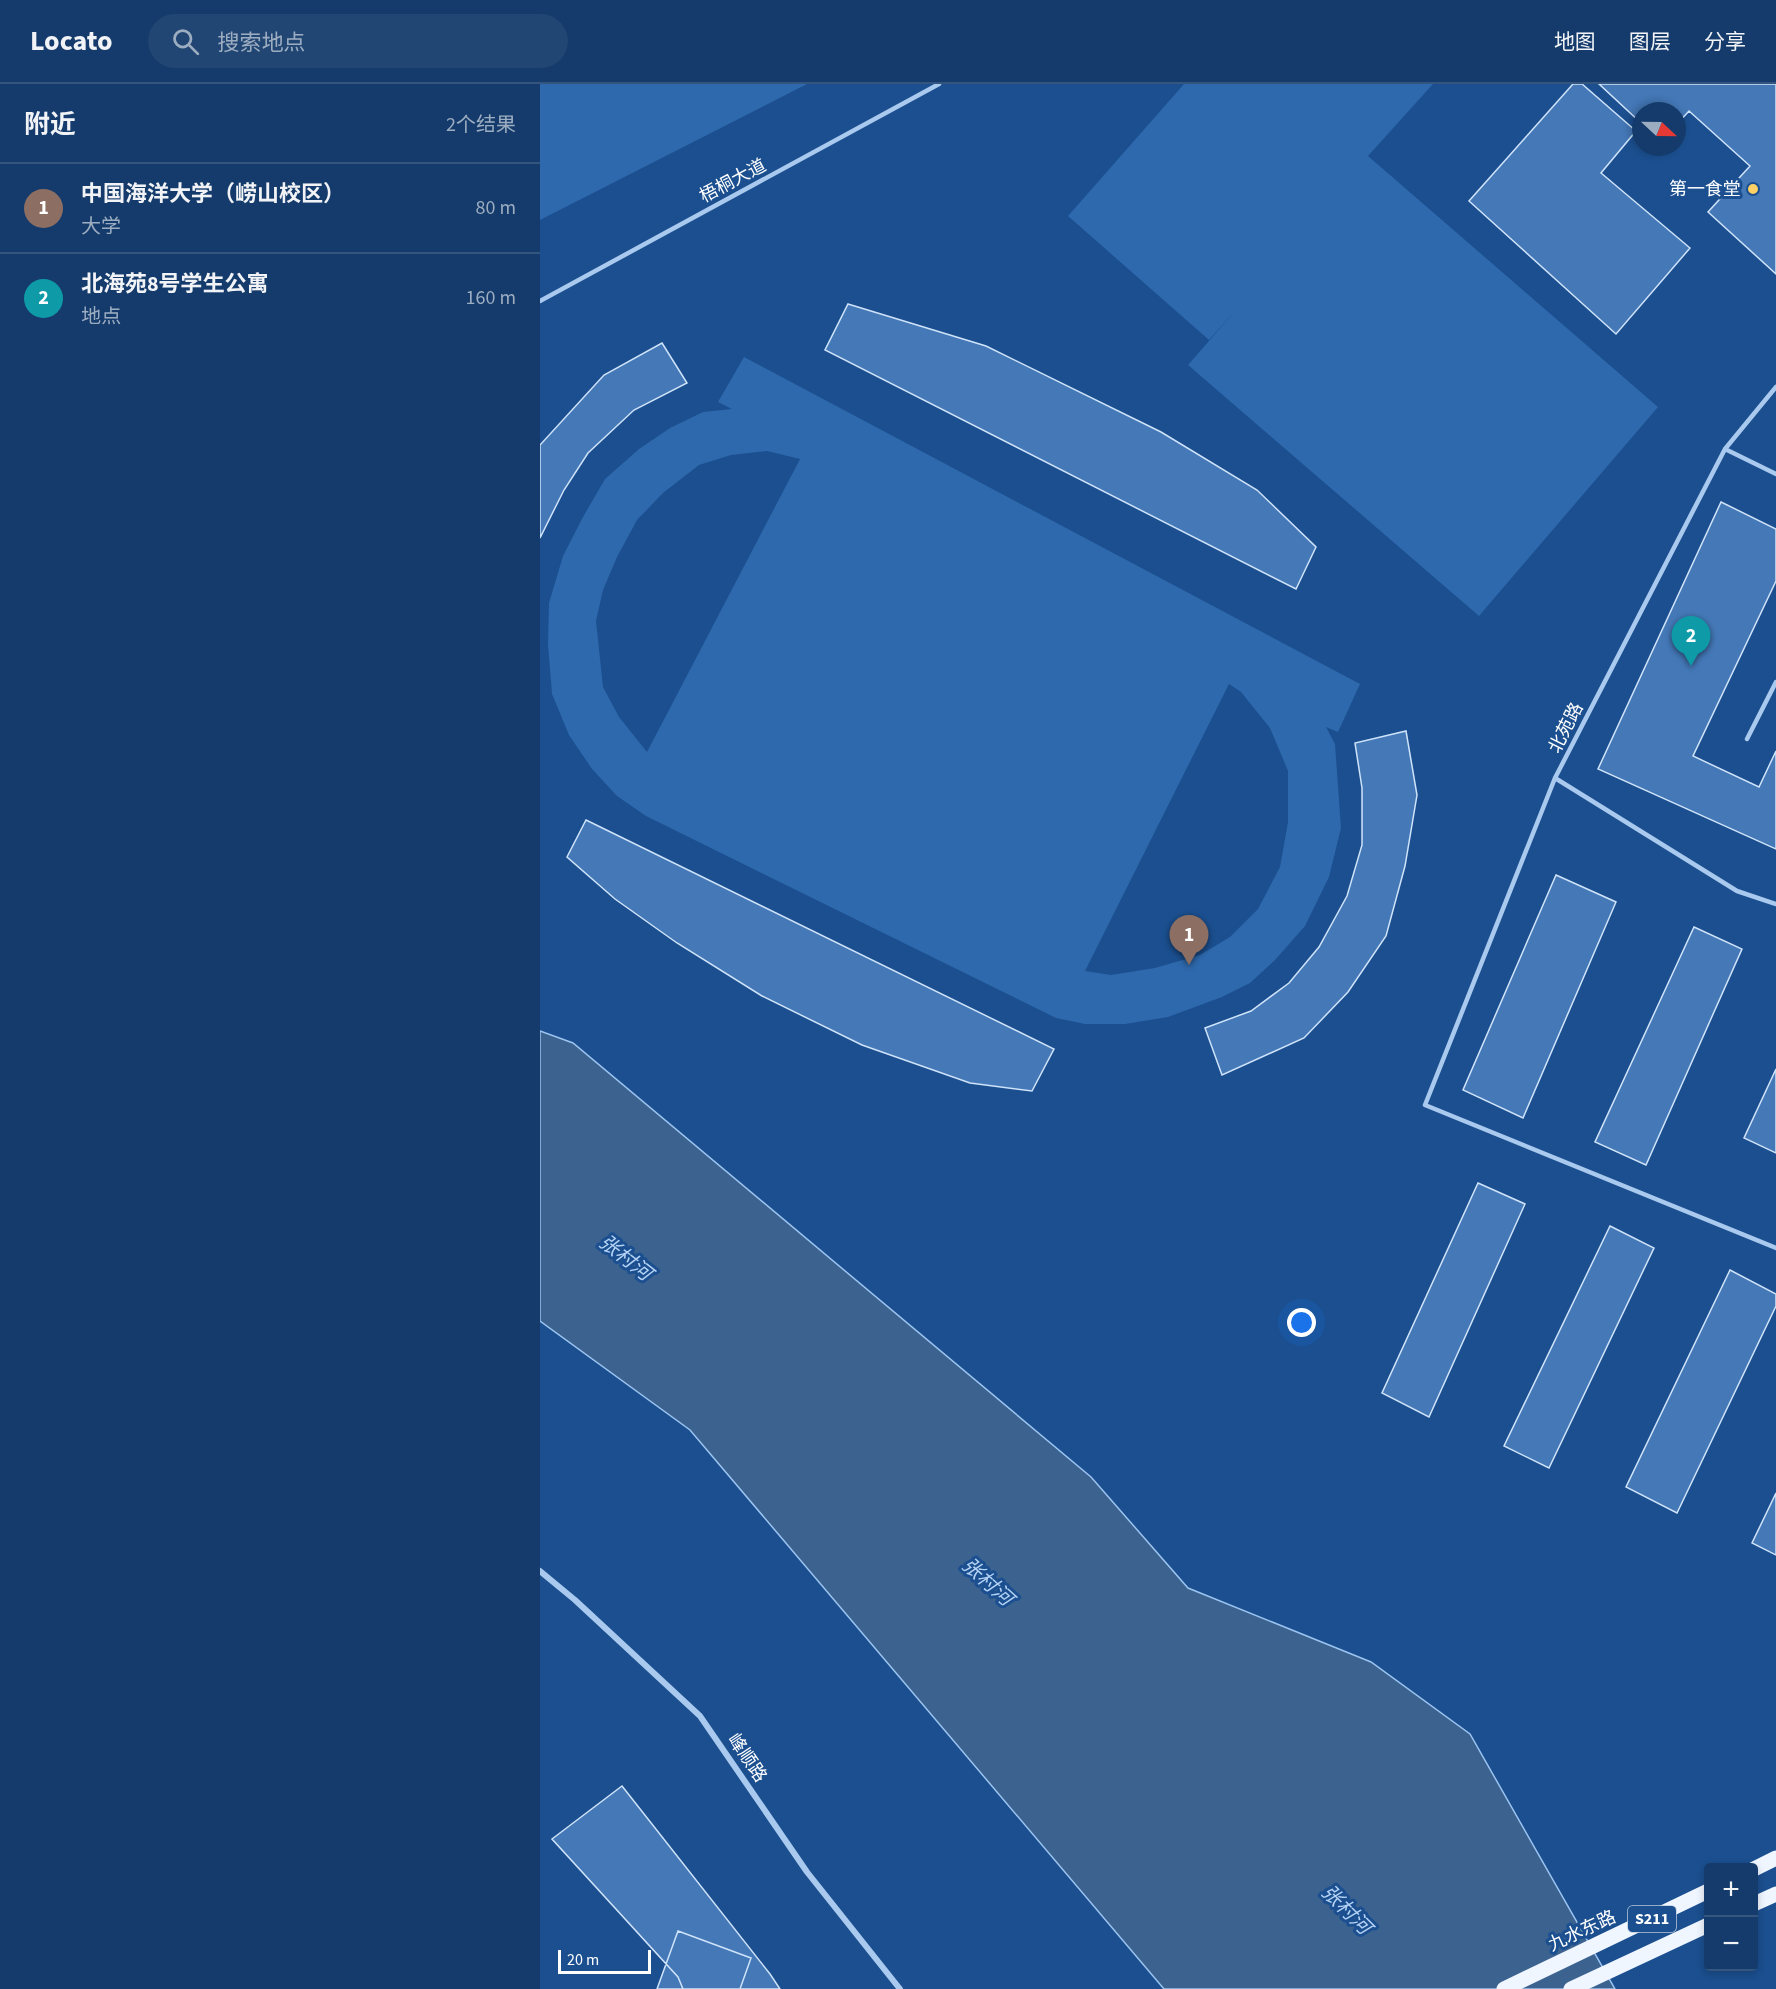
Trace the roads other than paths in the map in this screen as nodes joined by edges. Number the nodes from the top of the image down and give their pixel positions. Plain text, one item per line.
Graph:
1 (939, 84) edge
2 (540, 301) edge
3 (1776, 387) edge
4 (1725, 449) junction
5 (1776, 474) edge
6 (1776, 682) edge
7 (1748, 739) dead end
8 (1555, 778) junction
9 (1776, 904) edge
10 (1776, 1248) edge
11 (540, 1571) edge
12 (1776, 1858) edge
13 (1758, 1867) edge
14 (1704, 1893) edge
15 (1776, 1894) edge
16 (1758, 1902) edge
17 (1704, 1927) edge
18 (900, 1989) edge
19 (1504, 1989) edge
20 (1571, 1989) edge

1 - 2 lane, 梧桐大道
3 - 4 lane, 北苑路
4 - 5 lane
4 - 8 lane, 北苑路
6 - 7 lane
8 - 9 lane
8 - 10 lane, 北苑路
11 - 18 street, 峰顺路
12 - 13 main road
14 - 19 main road, 九水东路 / S211
15 - 16 main road
17 - 20 main road, S211

